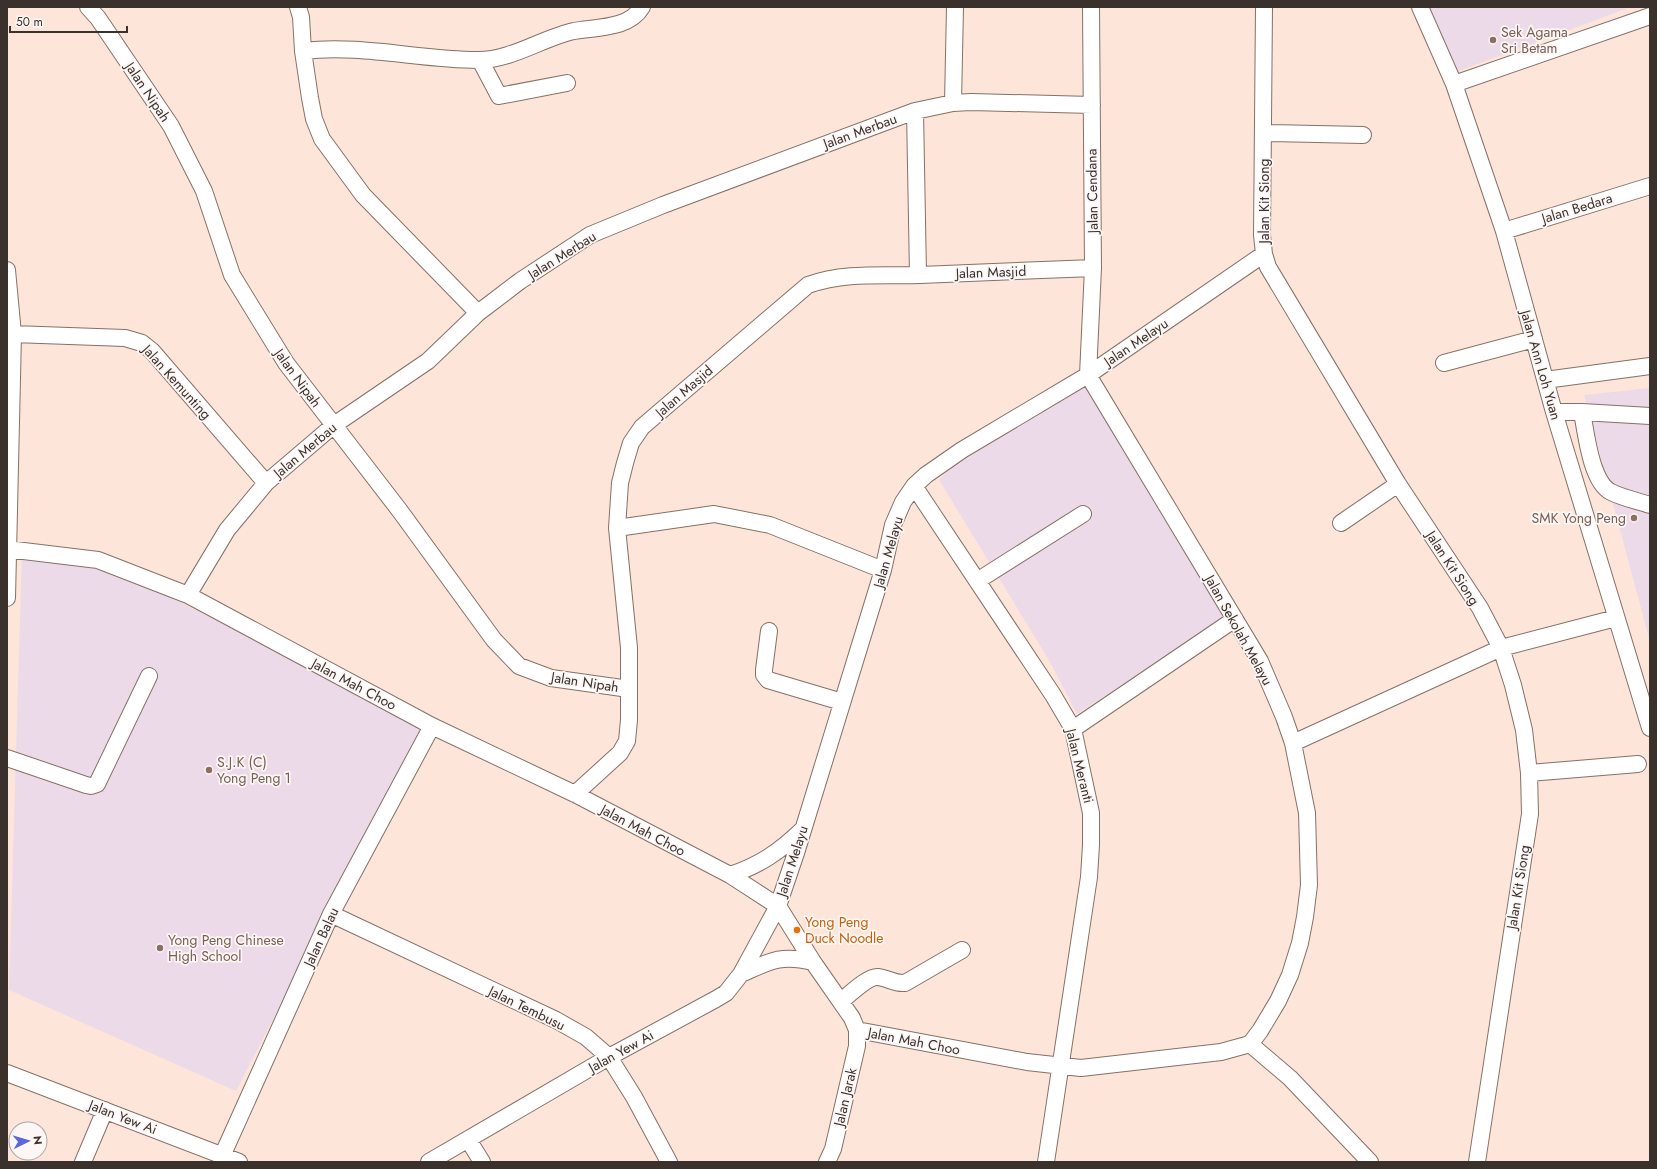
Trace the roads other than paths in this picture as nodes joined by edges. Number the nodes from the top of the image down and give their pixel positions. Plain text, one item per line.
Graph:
1 (88, 7) edge
2 (298, 7) edge
3 (642, 7) edge
4 (955, 7) edge
5 (1091, 7) edge
6 (1264, 7) edge
7 (1420, 7) edge
8 (1650, 16) edge
9 (303, 51) junction
10 (480, 60) junction
11 (567, 83) dead end
12 (1454, 84) junction
13 (953, 103) junction
14 (1092, 105) junction
15 (915, 111) junction
16 (1265, 133) junction
17 (1363, 136) dead end
18 (1650, 186) edge
19 (1504, 230) junction
20 (1264, 254) junction
21 (1093, 268) junction
22 (7, 270) edge
23 (918, 275) junction
24 (478, 313) junction
25 (13, 334) junction
26 (1534, 339) junction
27 (1444, 363) dead end
28 (1650, 366) edge
29 (1088, 375) junction
30 (1545, 380) junction
31 (1554, 412) junction
32 (1582, 412) junction
33 (1650, 416) edge
34 (334, 425) junction
35 (266, 482) junction
36 (1398, 484) junction
37 (914, 486) junction
38 (1650, 505) edge
39 (1083, 514) dead end
40 (1341, 523) dead end
41 (616, 528) junction
42 (8, 549) edge
43 (883, 570) junction
44 (977, 581) junction
45 (188, 595) junction
46 (7, 598) edge
47 (1616, 618) junction
48 (1235, 619) junction
49 (769, 631) dead end
50 (1501, 648) junction
51 (149, 676) dead end
52 (629, 689) junction
53 (842, 702) junction
54 (432, 726) junction
55 (1073, 728) junction
56 (1650, 728) edge
57 (1293, 743) junction
58 (7, 758) edge
59 (1638, 764) dead end
60 (1529, 773) junction
61 (575, 794) junction
62 (803, 829) junction
63 (730, 875) junction
64 (778, 906) junction
65 (331, 914) junction
66 (962, 950) dead end
67 (813, 962) junction
68 (742, 974) junction
69 (841, 1001) junction
70 (857, 1030) junction
71 (1250, 1044) junction
72 (609, 1057) junction
73 (1060, 1067) junction
74 (7, 1073) edge
75 (105, 1110) junction
76 (469, 1140) junction
77 (223, 1154) junction
78 (827, 1161) edge
79 (83, 1162) edge
80 (239, 1162) edge
81 (430, 1162) edge
82 (482, 1162) edge
83 (669, 1162) edge
84 (1046, 1162) edge
85 (1370, 1162) edge
86 (1477, 1162) edge

1 - 34 street, Jalan Nipah
2 - 9 street
3 - 10 street
4 - 13 street
5 - 14 street, Jalan Cendana
6 - 16 street, Jalan Kit Siong
7 - 12 street, Jalan Ann Loh Yuan
8 - 12 street
9 - 10 street
9 - 24 street
10 - 11 street
12 - 19 street, Jalan Ann Loh Yuan
13 - 14 street, Jalan Merbau
13 - 15 street, Jalan Merbau
14 - 21 street, Jalan Cendana
15 - 23 street
15 - 24 street, Jalan Merbau
16 - 17 street
16 - 20 street, Jalan Kit Siong
18 - 19 street, Jalan Bedara
19 - 26 street, Jalan Ann Loh Yuan
20 - 29 street, Jalan Melayu
20 - 36 street, Jalan Kit Siong
21 - 23 street, Jalan Masjid
21 - 29 street, Jalan Cendana
22 - 25 street
23 - 41 street, Jalan Masjid
24 - 34 street, Jalan Merbau
25 - 35 street, Jalan Kemunting
25 - 42 street
26 - 27 street
26 - 30 street, Jalan Ann Loh Yuan
28 - 30 street
29 - 37 street, Jalan Melayu
29 - 48 street, Jalan Sekolah Melayu
30 - 31 street, Jalan Ann Loh Yuan
31 - 32 street
31 - 47 street, Jalan Ann Loh Yuan
32 - 33 street
32 - 38 street
34 - 35 street, Jalan Merbau
34 - 52 street, Jalan Nipah
35 - 45 street, Jalan Merbau
36 - 40 street
36 - 50 street, Jalan Kit Siong
37 - 43 street, Jalan Melayu
37 - 44 street, Jalan Meranti
39 - 44 street
41 - 43 street
41 - 52 street, Jalan Masjid
42 - 45 street, Jalan Mah Choo
42 - 46 street
43 - 53 street, Jalan Melayu
44 - 55 street, Jalan Meranti
45 - 54 street, Jalan Mah Choo
47 - 50 street
47 - 56 street, Jalan Ann Loh Yuan
48 - 55 street
48 - 57 street, Jalan Sekolah Melayu
49 - 53 street
50 - 57 street
50 - 60 street, Jalan Kit Siong
51 - 58 street
52 - 61 street, Jalan Masjid
53 - 62 street, Jalan Melayu
54 - 61 street, Jalan Mah Choo
54 - 65 street, Jalan Balau
55 - 73 street, Jalan Meranti
57 - 71 street, Jalan Sekolah Melayu
59 - 60 street
60 - 86 street, Jalan Kit Siong
61 - 63 street, Jalan Mah Choo
62 - 63 street
62 - 64 street, Jalan Melayu
63 - 64 street, Jalan Mah Choo
64 - 67 street, Jalan Mah Choo
64 - 68 street, Jalan Yew Ai
65 - 72 street, Jalan Tembusu
65 - 77 street, Jalan Balau
66 - 69 street
67 - 68 street
67 - 69 street, Jalan Mah Choo
68 - 72 street, Jalan Yew Ai
69 - 70 street, Jalan Mah Choo
70 - 73 street, Jalan Mah Choo
70 - 78 street, Jalan Jarak
71 - 73 street, Jalan Mah Choo
71 - 85 street
72 - 76 street, Jalan Yew Ai
72 - 83 street, Jalan Tembusu
73 - 84 street, Jalan Meranti
74 - 75 street, Jalan Yew Ai
75 - 77 street, Jalan Yew Ai
75 - 79 street
76 - 81 street, Jalan Yew Ai
76 - 82 street
77 - 80 street, Jalan Yew Ai

